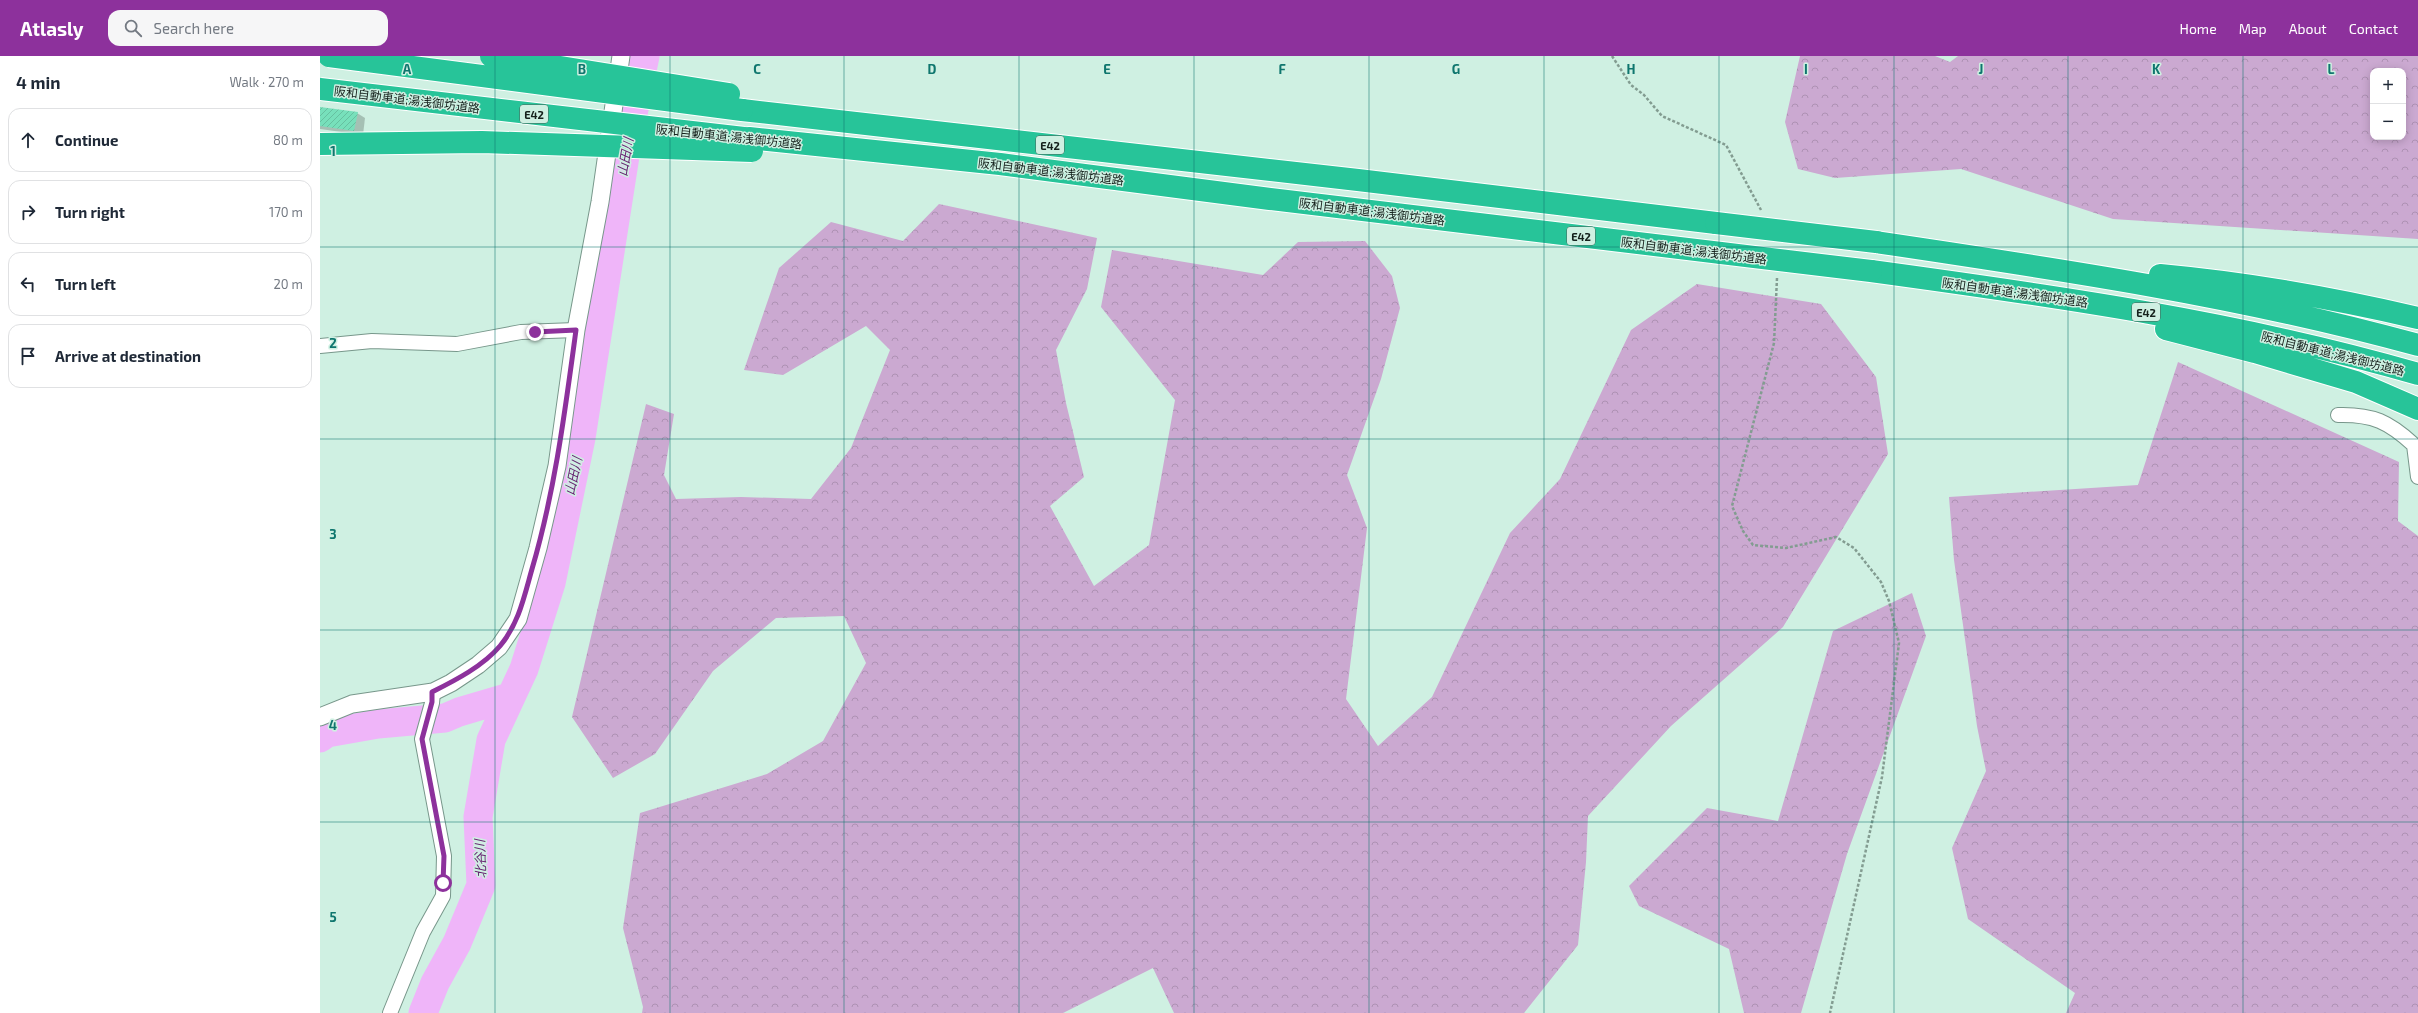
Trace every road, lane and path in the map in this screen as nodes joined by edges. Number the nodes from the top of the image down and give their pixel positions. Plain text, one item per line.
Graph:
1 (329, 56) edge
2 (491, 56) edge
3 (621, 56) edge
4 (1612, 56) edge
5 (320, 89) edge
6 (744, 103) junction
7 (320, 144) edge
8 (750, 145) junction
9 (1761, 212) dead end
10 (2015, 263) junction
11 (1776, 275) dead end
12 (1978, 286) junction
13 (2418, 318) edge
14 (576, 330) junction
15 (2418, 345) edge
16 (320, 346) edge
17 (2418, 374) edge
18 (2418, 409) edge
19 (2338, 415) dead end
20 (2418, 477) edge
21 (432, 697) junction
22 (320, 714) edge
23 (390, 1013) edge
24 (1830, 1013) edge

1 - 6 highway, 阪和自動車道;湯浅御坊道路 / E42, bridge
2 - 6 highway, bridge
3 - 14 street
4 - 9 path
5 - 8 highway, 阪和自動車道;湯浅御坊道路 / E42, bridge
6 - 10 highway, 阪和自動車道;湯浅御坊道路 / E42, bridge
7 - 8 highway, bridge
8 - 12 highway, 阪和自動車道;湯浅御坊道路 / E42, bridge
10 - 13 highway
10 - 15 highway, 阪和自動車道;湯浅御坊道路 / E42
11 - 24 path
12 - 17 highway, 阪和自動車道;湯浅御坊道路 / E42
12 - 18 highway
14 - 16 street
14 - 21 street
19 - 20 street
21 - 22 street
21 - 23 street

